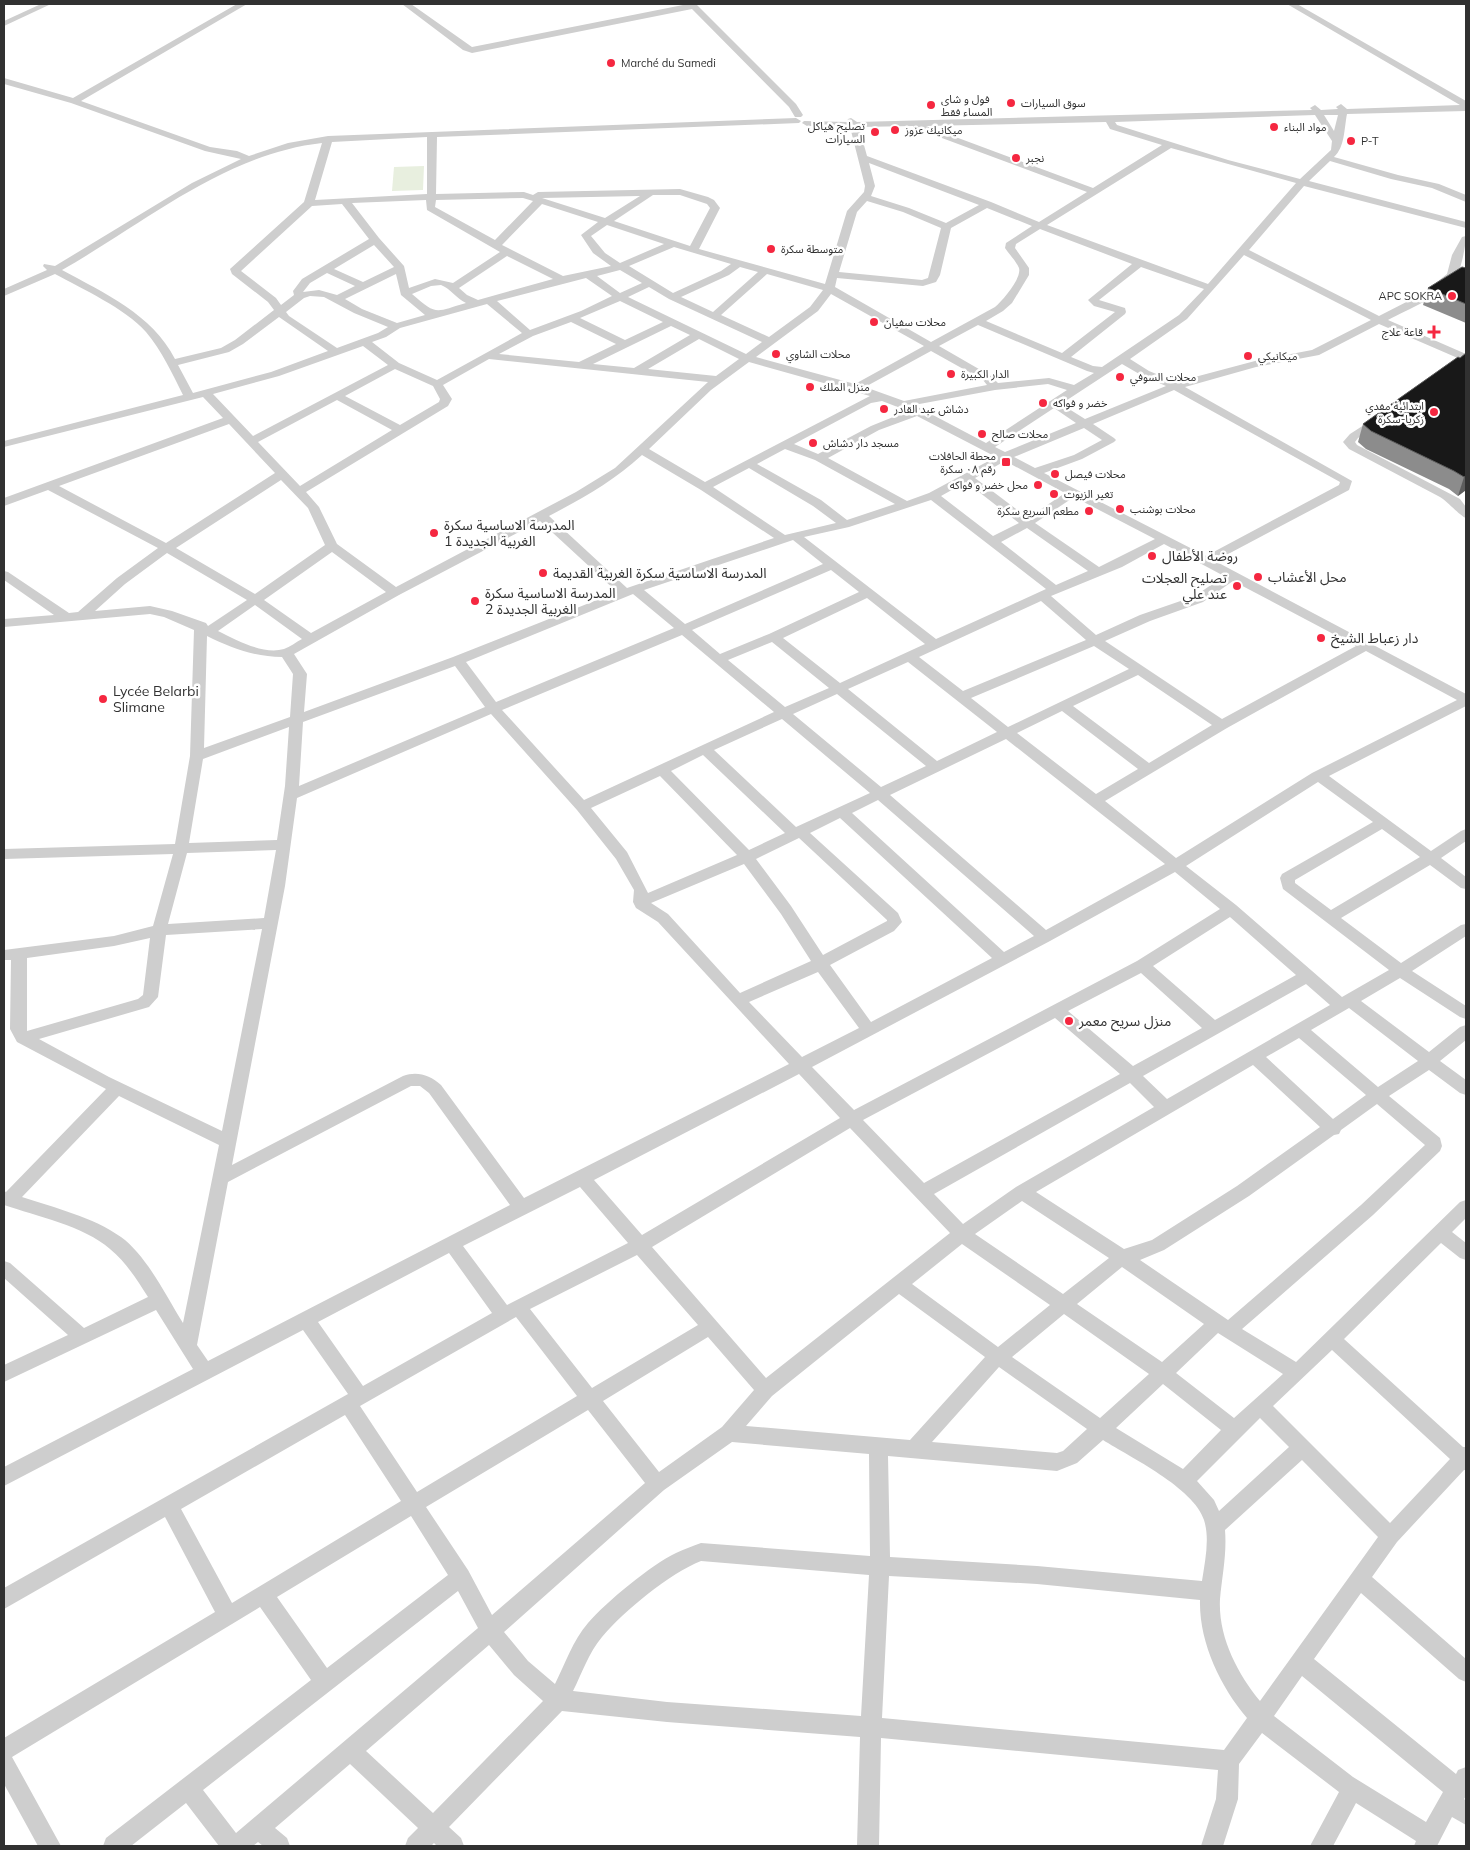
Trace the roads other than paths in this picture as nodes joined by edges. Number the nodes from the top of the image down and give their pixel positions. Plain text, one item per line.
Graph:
1 (47, 4) edge
2 (243, 4) edge
3 (406, 4) edge
4 (1291, 4) edge
5 (693, 5) edge
6 (4, 24) edge
7 (4, 80) edge
8 (74, 101) junction
9 (1466, 105) edge
10 (1342, 109) junction
11 (1316, 110) junction
12 (796, 113) junction
13 (1109, 119) junction
14 (692, 122) junction
15 (853, 122) junction
16 (911, 123) junction
17 (711, 125) junction
18 (782, 127) dead end
19 (567, 129) junction
20 (503, 131) junction
21 (432, 137) junction
22 (332, 142) junction
23 (1338, 143) junction
24 (1169, 145) junction
25 (208, 149) junction
26 (237, 154) junction
27 (863, 158) junction
28 (1329, 158) junction
29 (249, 159) junction
30 (222, 162) junction
31 (233, 167) junction
32 (1302, 182) junction
33 (1093, 190) junction
34 (652, 192) junction
35 (524, 195) junction
36 (432, 197) junction
37 (867, 198) junction
38 (1466, 199) edge
39 (539, 201) junction
40 (346, 202) junction
41 (309, 203) junction
42 (988, 204) junction
43 (605, 222) junction
44 (1039, 224) junction
45 (1466, 225) edge
46 (946, 228) junction
47 (1466, 239) edge
48 (375, 240) junction
49 (496, 244) junction
50 (672, 244) junction
51 (692, 250) junction
52 (1242, 250) junction
53 (506, 252) junction
54 (605, 258) junction
55 (739, 263) junction
56 (44, 264) junction
57 (1139, 264) junction
58 (623, 267) junction
59 (399, 268) junction
60 (55, 269) junction
61 (326, 269) junction
62 (766, 270) junction
63 (21, 274) junction
64 (833, 274) junction
65 (65, 276) junction
66 (576, 276) junction
67 (589, 276) junction
68 (34, 279) junction
69 (562, 280) junction
70 (4, 283) edge
71 (649, 283) junction
72 (364, 286) junction
73 (453, 287) junction
74 (829, 288) junction
75 (1210, 288) junction
76 (4, 293) edge
77 (405, 293) junction
78 (300, 296) junction
79 (618, 296) junction
80 (673, 297) junction
81 (337, 299) junction
82 (489, 300) junction
83 (476, 303) junction
84 (279, 311) junction
85 (437, 314) junction
86 (714, 316) junction
87 (571, 318) junction
88 (1379, 320) junction
89 (978, 321) junction
90 (671, 322) junction
91 (396, 326) junction
92 (529, 334) junction
93 (698, 335) junction
94 (364, 341) junction
95 (770, 342) junction
96 (624, 344) junction
97 (931, 346) junction
98 (337, 352) junction
99 (487, 356) junction
100 (1064, 357) junction
101 (746, 358) junction
102 (1462, 358) edge
103 (1122, 359) junction
104 (172, 363) junction
105 (395, 365) junction
106 (579, 366) junction
107 (637, 371) junction
108 (1104, 371) junction
109 (718, 380) junction
110 (437, 384) junction
111 (1175, 386) junction
112 (856, 388) junction
113 (995, 388) junction
114 (1075, 389) junction
115 (205, 392) junction
116 (189, 396) junction
117 (337, 396) junction
118 (885, 397) junction
119 (1053, 403) junction
120 (903, 404) junction
121 (918, 411) junction
122 (1385, 413) edge
123 (231, 419) junction
124 (1085, 423) junction
125 (400, 430) junction
126 (252, 441) junction
127 (4, 444) edge
128 (786, 445) junction
129 (987, 447) junction
130 (642, 449) junction
131 (1006, 456) junction
132 (819, 458) junction
133 (748, 464) junction
134 (1035, 472) junction
135 (282, 474) junction
136 (968, 478) junction
137 (48, 485) junction
138 (705, 487) junction
139 (299, 491) junction
140 (1074, 492) junction
141 (933, 496) junction
142 (4, 502) edge
143 (906, 505) junction
144 (1463, 505) edge
145 (541, 516) junction
146 (1028, 523) junction
147 (845, 524) junction
148 (790, 538) junction
149 (1165, 539) junction
150 (992, 542) junction
151 (332, 546) junction
152 (167, 548) junction
153 (1206, 560) junction
154 (832, 564) junction
155 (1098, 572) junction
156 (4, 575) edge
157 (1233, 575) junction
158 (630, 591) junction
159 (395, 592) junction
160 (868, 593) junction
161 (1049, 593) junction
162 (256, 599) junction
163 (82, 616) junction
164 (66, 618) junction
165 (4, 623) edge
166 (206, 628) junction
167 (682, 630) junction
168 (774, 637) junction
169 (309, 638) junction
170 (1096, 641) junction
171 (935, 645) junction
172 (1366, 645) junction
173 (286, 653) junction
174 (909, 656) junction
175 (719, 659) junction
176 (458, 660) junction
177 (1138, 670) junction
178 (838, 688) junction
179 (1465, 696) edge
180 (961, 697) junction
181 (1064, 706) junction
182 (494, 708) junction
183 (784, 714) junction
184 (296, 721) junction
185 (1222, 725) junction
186 (1007, 732) junction
187 (705, 749) junction
188 (197, 756) junction
189 (935, 766) junction
190 (1148, 768) junction
191 (660, 770) junction
192 (1318, 775) junction
193 (879, 793) junction
194 (291, 795) junction
195 (1095, 801) junction
196 (582, 807) junction
197 (841, 812) junction
198 (1384, 822) junction
199 (797, 832) junction
200 (1466, 834) edge
201 (284, 845) junction
202 (181, 849) junction
203 (4, 854) edge
204 (747, 857) junction
205 (1432, 857) junction
206 (1176, 865) junction
207 (1466, 884) edge
208 (640, 902) junction
209 (1231, 909) junction
210 (1330, 917) junction
211 (271, 923) junction
212 (1466, 929) edge
213 (159, 930) junction
214 (1045, 936) junction
215 (12, 954) edge
216 (1002, 959) junction
217 (820, 963) junction
218 (1142, 965) junction
219 (1400, 971) junction
220 (1307, 976) junction
221 (738, 1000) junction
222 (1346, 1004) junction
223 (1056, 1010) junction
224 (1466, 1013) edge
225 (1214, 1029) junction
226 (1299, 1029) junction
227 (869, 1030) junction
228 (1466, 1031) edge
229 (22, 1038) junction
230 (1254, 1056) junction
231 (1429, 1061) junction
232 (801, 1064) junction
233 (1132, 1075) junction
234 (117, 1088) junction
235 (1466, 1089) edge
236 (1378, 1095) junction
237 (1166, 1108) junction
238 (853, 1118) junction
239 (1333, 1128) junction
240 (229, 1142) junction
241 (222, 1178) junction
242 (582, 1178) junction
243 (922, 1192) junction
244 (1022, 1192) junction
245 (6, 1199) edge
246 (521, 1207) junction
247 (1466, 1207) edge
248 (1440, 1232) junction
249 (962, 1234) junction
250 (451, 1243) junction
251 (640, 1245) junction
252 (1466, 1253) edge
253 (1122, 1257) junction
254 (4, 1268) edge
255 (898, 1284) junction
256 (160, 1300) junction
257 (1063, 1304) junction
258 (511, 1311) junction
259 (306, 1318) junction
260 (710, 1326) junction
261 (1223, 1326) junction
262 (82, 1337) junction
263 (1332, 1339) junction
264 (188, 1345) junction
265 (998, 1357) junction
266 (204, 1371) junction
267 (1163, 1373) junction
268 (1297, 1373) junction
269 (4, 1374) edge
270 (765, 1390) junction
271 (590, 1398) junction
272 (354, 1400) junction
273 (1260, 1405) junction
274 (1102, 1429) junction
275 (1234, 1429) junction
276 (729, 1433) junction
277 (878, 1446) junction
278 (1302, 1448) junction
279 (913, 1450) junction
280 (1465, 1458) edge
281 (4, 1477) edge
282 (1184, 1481) junction
283 (657, 1484) junction
284 (414, 1504) junction
285 (169, 1505) junction
286 (1216, 1526) junction
287 (1390, 1536) junction
288 (879, 1566) junction
289 (461, 1577) junction
290 (1359, 1578) junction
291 (1210, 1591) junction
292 (263, 1594) junction
293 (4, 1599) edge
294 (228, 1616) junction
295 (490, 1631) junction
296 (1300, 1661) junction
297 (1466, 1672) edge
298 (326, 1682) junction
299 (558, 1700) junction
300 (1260, 1717) junction
301 (871, 1727) junction
302 (4, 1750) edge
303 (350, 1750) junction
304 (1228, 1761) junction
305 (4, 1763) edge
306 (1352, 1788) junction
307 (188, 1789) junction
308 (1460, 1796) edge
309 (259, 1828) junction
310 (434, 1828) junction
311 (1427, 1842) edge
312 (50, 1846) edge
313 (114, 1846) edge
314 (232, 1846) edge
315 (237, 1846) edge
316 (279, 1846) edge
317 (416, 1846) edge
318 (453, 1846) edge
319 (868, 1846) edge
320 (1212, 1846) edge
321 (1321, 1846) edge

1 - 6 street
2 - 8 street
3 - 5 street
4 - 9 street
5 - 12 street
7 - 8 street
8 - 25 street
9 - 10 street
10 - 11 street
10 - 23 street
11 - 13 street
11 - 15 street
11 - 23 street
12 - 14 street
12 - 15 street
12 - 17 street
13 - 16 street
13 - 24 street
14 - 17 street
14 - 19 street
15 - 16 street
15 - 27 street
16 - 33 street
17 - 18 street
17 - 19 street
19 - 20 street
20 - 21 street
20 - 26 street
21 - 22 street
21 - 36 street
22 - 29 street
22 - 41 street
23 - 28 street
24 - 32 street
24 - 33 street
25 - 26 street
25 - 30 street
26 - 29 street
26 - 30 street
27 - 37 street
27 - 42 street
28 - 32 street
28 - 38 street
29 - 31 street
30 - 31 street
30 - 56 street
31 - 60 street
32 - 45 street
32 - 52 street
33 - 44 street
34 - 35 street
34 - 43 street
34 - 51 street
35 - 36 street
35 - 39 street
36 - 40 street
36 - 49 street
37 - 46 street
37 - 64 street
39 - 43 street
39 - 49 street
40 - 41 street
40 - 48 street
41 - 84 street
42 - 44 street
42 - 46 street
43 - 50 street
43 - 54 street
44 - 57 street
44 - 89 street
46 - 64 street
47 - 88 street
48 - 59 street
48 - 61 street
49 - 53 street
50 - 51 street
50 - 58 street
51 - 55 street
52 - 75 street
52 - 88 street
53 - 69 street
53 - 73 street
54 - 58 street
54 - 66 street
55 - 62 street
55 - 80 street
56 - 60 street
56 - 63 street
57 - 75 street
57 - 100 street
58 - 67 street
58 - 71 street
59 - 72 street
59 - 77 street
60 - 65 street
60 - 68 street
61 - 72 street
61 - 78 street
62 - 74 street
62 - 86 street
63 - 68 street
63 - 70 street
64 - 74 street
65 - 68 street
65 - 104 street
66 - 67 street
66 - 69 street
67 - 79 street
68 - 76 street
69 - 82 street
71 - 79 street
71 - 80 street
72 - 81 street
73 - 77 street
73 - 83 street
74 - 95 street
74 - 97 street
75 - 103 street
77 - 85 street
78 - 81 street
78 - 84 street
79 - 87 street
79 - 90 street
80 - 86 street
81 - 91 street
82 - 83 street
82 - 92 street
83 - 85 street
84 - 98 street
84 - 104 street
85 - 91 street
86 - 95 street
87 - 92 street
87 - 96 street
88 - 102 street
88 - 111 street
89 - 97 street
89 - 100 street
90 - 93 street
90 - 96 street
91 - 94 street
92 - 99 street
93 - 101 street
93 - 107 street
94 - 98 street
94 - 105 street
95 - 101 street
96 - 106 street
97 - 112 street
97 - 113 street
98 - 115 street
99 - 106 street
99 - 110 street
100 - 108 street
101 - 109 street
101 - 112 street
103 - 108 street
103 - 111 street
104 - 116 street
105 - 110 street
105 - 117 street
106 - 107 street
107 - 109 street
108 - 114 street
109 - 130 street
110 - 125 street
111 - 124 street
111 - 153 street
112 - 118 street
113 - 114 street
113 - 120 street
114 - 119 street
115 - 116 street
115 - 123 street
116 - 127 street
117 - 125 street
117 - 126 street
118 - 120 street
118 - 128 street
119 - 124 street
119 - 129 street
120 - 121 street
121 - 129 street
121 - 132 street
122 - 144 street
123 - 126 street
123 - 137 street
124 - 131 street
124 - 134 street
125 - 139 street
126 - 135 street
128 - 132 street
128 - 133 street
129 - 131 street
130 - 138 street
130 - 145 street
131 - 134 street
131 - 136 street
132 - 143 street
133 - 138 street
133 - 147 street
134 - 140 street
135 - 139 street
135 - 152 street
136 - 141 street
136 - 146 street
137 - 142 street
137 - 152 street
138 - 148 street
139 - 151 street
140 - 146 street
140 - 149 street
141 - 143 street
141 - 150 street
143 - 147 street
145 - 158 street
145 - 159 street
146 - 150 street
146 - 155 street
147 - 148 street
148 - 154 street
148 - 158 street
149 - 153 street
149 - 155 street
150 - 161 street
151 - 159 street
151 - 162 street
152 - 162 street
152 - 163 street
153 - 157 street
154 - 160 street
154 - 167 street
155 - 161 street
156 - 164 street
157 - 170 street
157 - 172 street
158 - 167 street
158 - 176 street
159 - 169 street
160 - 168 street
160 - 171 street
161 - 170 street
161 - 171 street
162 - 166 street
162 - 169 street
163 - 164 street
163 - 166 street
164 - 165 street
166 - 173 street
166 - 188 street
167 - 175 street
167 - 182 street
168 - 175 street
168 - 178 street
169 - 173 street
170 - 177 street
170 - 180 street
171 - 174 street
172 - 179 street
172 - 185 street
173 - 184 street
174 - 178 street
174 - 180 street
175 - 183 street
176 - 182 street
176 - 184 street
177 - 181 street
177 - 185 street
178 - 183 street
178 - 189 street
179 - 192 street
180 - 186 street
181 - 186 street
181 - 190 street
182 - 194 street
182 - 196 street
183 - 187 street
183 - 193 street
184 - 188 street
184 - 194 street
185 - 190 street
186 - 189 street
186 - 195 street
187 - 191 street
187 - 199 street
188 - 202 street
189 - 193 street
190 - 195 street
191 - 196 street
191 - 204 street
192 - 198 street
192 - 206 street
193 - 197 street
193 - 214 street
194 - 201 street
195 - 206 street
196 - 208 street
197 - 199 street
197 - 216 street
198 - 205 street
198 - 210 street
199 - 204 street
199 - 217 street
200 - 205 street
201 - 202 street
201 - 211 street
202 - 203 street
202 - 213 street
204 - 208 street
204 - 217 street
205 - 207 street
205 - 210 street
206 - 209 street
206 - 214 street
208 - 221 street
209 - 218 street
209 - 220 street
210 - 219 street
211 - 213 street
211 - 240 street
212 - 219 street
213 - 215 street
213 - 229 street
214 - 216 street
215 - 229 street
216 - 227 street
217 - 221 street
217 - 227 street
218 - 223 street
218 - 225 street
219 - 222 street
219 - 224 street
220 - 222 street
220 - 225 street
221 - 232 street
222 - 226 street
222 - 231 street
223 - 233 street
223 - 238 street
225 - 233 street
226 - 230 street
226 - 236 street
227 - 232 street
228 - 231 street
229 - 234 street
230 - 237 street
230 - 239 street
231 - 235 street
231 - 236 street
232 - 238 street
232 - 242 street
233 - 237 street
233 - 243 street
234 - 240 street
234 - 245 street
236 - 239 street
236 - 261 street
237 - 244 street
238 - 243 street
238 - 251 street
239 - 253 street
240 - 241 street
241 - 246 street
241 - 264 street
242 - 246 street
242 - 251 street
243 - 249 street
244 - 249 street
244 - 253 street
245 - 256 street
246 - 250 street
247 - 248 street
248 - 252 street
248 - 263 street
249 - 255 street
249 - 257 street
250 - 258 street
250 - 259 street
251 - 258 street
251 - 260 street
253 - 257 street
253 - 261 street
254 - 262 street
255 - 265 street
255 - 270 street
256 - 262 street
256 - 264 street
257 - 265 street
257 - 267 street
258 - 271 street
258 - 272 street
259 - 266 street
259 - 272 street
260 - 270 street
260 - 271 street
261 - 267 street
261 - 268 street
262 - 269 street
263 - 268 street
263 - 280 street
264 - 266 street
265 - 274 street
265 - 279 street
266 - 281 street
267 - 274 street
267 - 275 street
268 - 273 street
270 - 276 street
271 - 283 street
271 - 284 street
272 - 284 street
272 - 285 street
273 - 275 street
273 - 278 street
274 - 279 street
274 - 282 street
275 - 282 street
276 - 277 street
276 - 283 street
277 - 279 street
277 - 288 street
278 - 286 street
278 - 287 street
280 - 287 street
282 - 286 street
283 - 295 street
284 - 289 street
284 - 292 street
285 - 293 street
285 - 294 street
286 - 291 street
287 - 290 street
288 - 291 street
288 - 299 street
288 - 301 street
289 - 295 street
289 - 298 street
290 - 296 street
290 - 297 street
291 - 300 street
292 - 294 street
292 - 298 street
294 - 302 street
295 - 299 street
295 - 303 street
296 - 300 street
296 - 308 street
298 - 307 street
299 - 301 street
299 - 310 street
300 - 304 street
300 - 306 street
301 - 304 street
301 - 319 street
303 - 309 street
303 - 310 street
304 - 320 street
305 - 312 street
306 - 311 street
306 - 321 street
307 - 313 street
307 - 314 street
308 - 311 street
309 - 315 street
309 - 316 street
310 - 317 street
310 - 318 street

